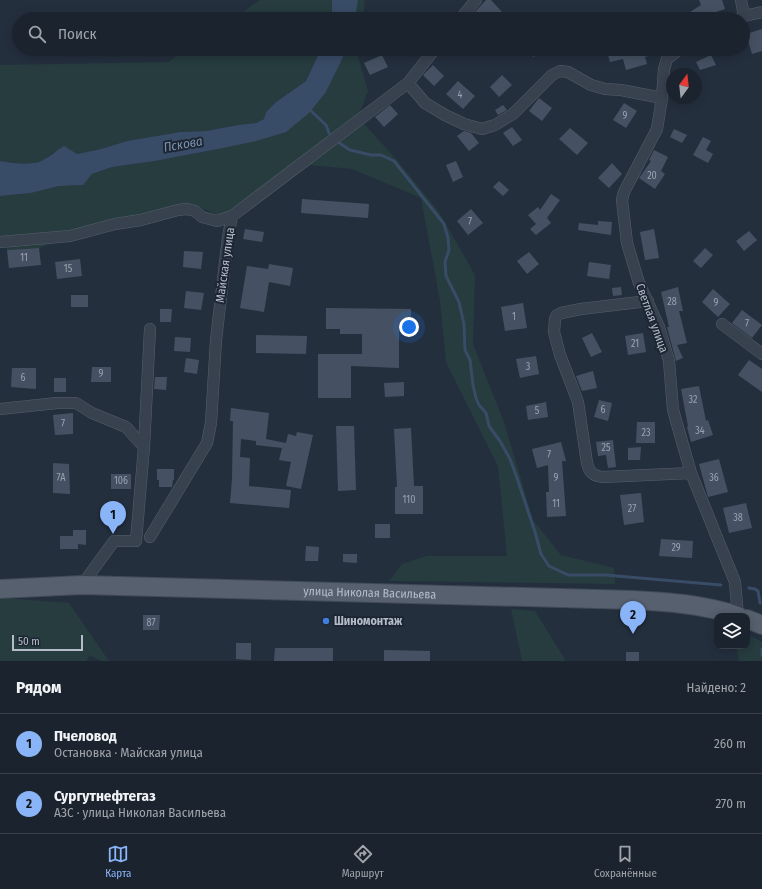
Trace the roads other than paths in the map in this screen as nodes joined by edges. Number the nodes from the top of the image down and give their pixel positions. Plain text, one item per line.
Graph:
1 (476, 0) edge
2 (741, 0) edge
3 (466, 12) edge
4 (741, 12) edge
5 (762, 12) edge
6 (750, 15) edge
7 (429, 56) edge
8 (671, 56) edge
9 (408, 83) junction
10 (662, 98) junction
11 (232, 216) junction
12 (0, 242) edge
13 (648, 301) junction
14 (722, 324) dead end
15 (150, 329) dead end
16 (762, 354) edge
17 (0, 409) edge
18 (144, 447) junction
19 (691, 473) junction
20 (150, 536) dead end
21 (82, 585) junction
22 (0, 589) edge
23 (730, 613) edge
24 (738, 613) edge
25 (750, 620) edge
26 (762, 625) edge

1 - 3 street
2 - 4 street
5 - 6 street
7 - 9 street, Майская улица
8 - 10 street, Светлая улица
9 - 10 street
9 - 11 street, Майская улица
10 - 13 street, Светлая улица
11 - 12 street
11 - 20 street, Майская улица
13 - 19 street, Светлая улица
13 - 19 street
14 - 16 street
15 - 18 street
17 - 18 street
18 - 21 street
19 - 24 street, Светлая улица
21 - 22 main road, улица Николая Васильева
21 - 23 main road, улица Николая Васильева
25 - 26 main road

